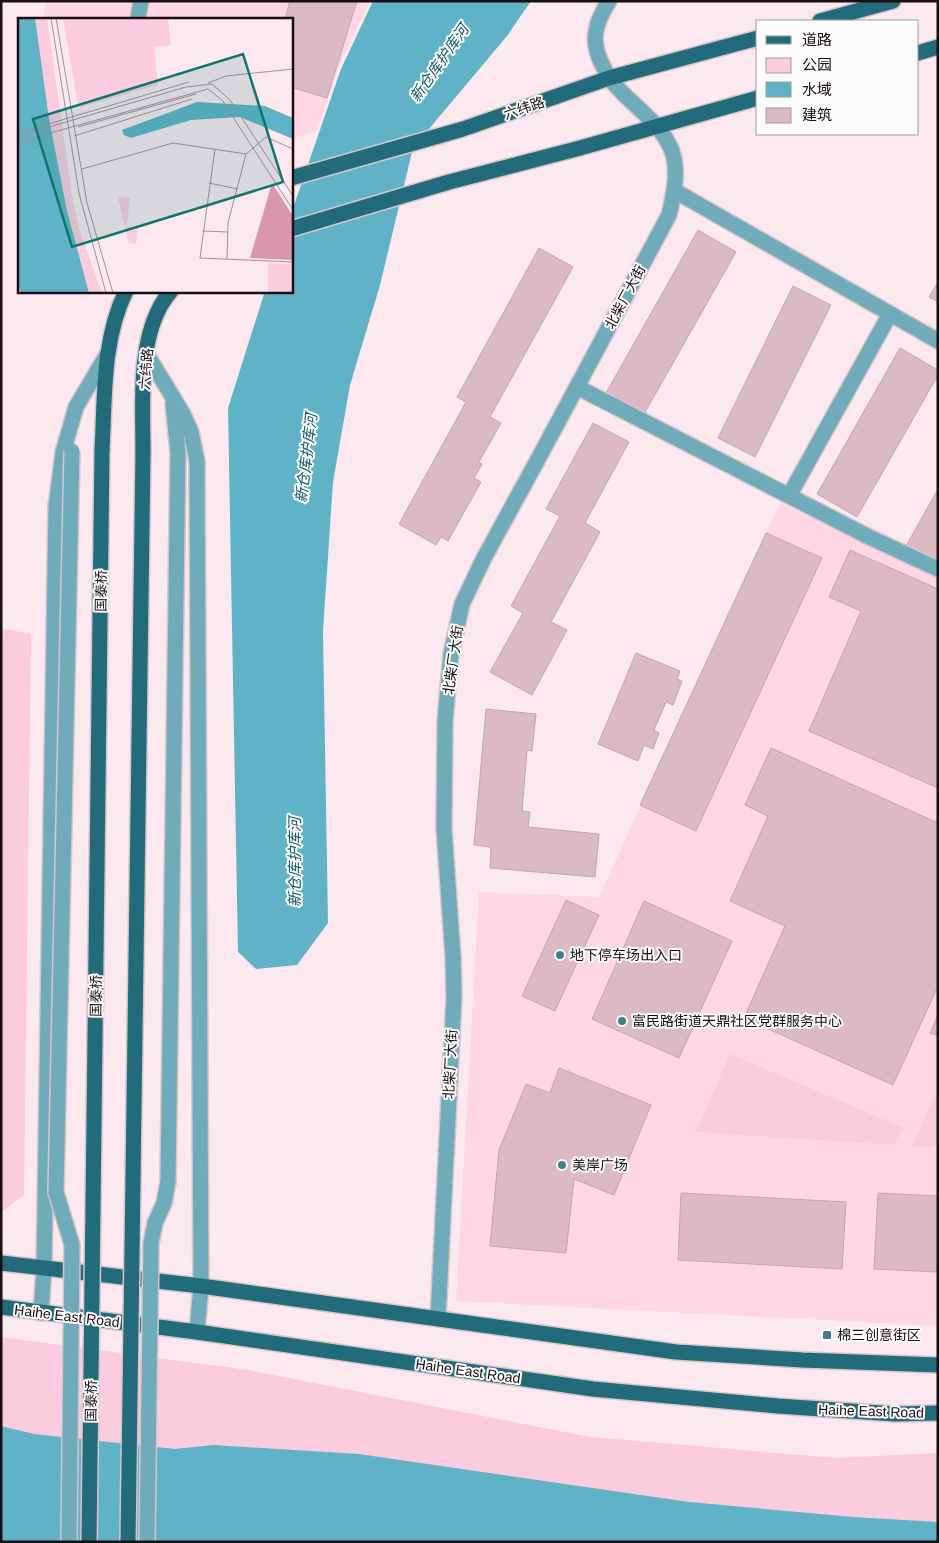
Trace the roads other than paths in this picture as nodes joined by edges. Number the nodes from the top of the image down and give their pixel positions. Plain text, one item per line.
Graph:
1 (142, 1) edge
2 (609, 1) edge
3 (893, 1) edge
4 (138, 18) edge
5 (824, 20) edge
6 (756, 39) edge
7 (938, 47) edge
8 (919, 53) edge
9 (609, 78) junction
10 (756, 99) edge
11 (656, 126) junction
12 (292, 178) edge
13 (675, 191) junction
14 (292, 229) edge
15 (170, 292) edge
16 (122, 294) edge
17 (890, 314) junction
18 (938, 341) edge
19 (108, 353) junction
20 (146, 353) junction
21 (577, 387) junction
22 (173, 398) junction
23 (73, 419) junction
24 (789, 496) junction
25 (938, 569) edge
26 (1, 1263) edge
27 (44, 1268) junction
28 (201, 1286) junction
29 (1, 1307) edge
30 (41, 1313) junction
31 (438, 1318) junction
32 (197, 1332) junction
33 (938, 1365) edge
34 (938, 1414) edge
35 (69, 1542) edge
36 (89, 1542) edge
37 (128, 1542) edge
38 (146, 1542) edge

1 - 4 street
2 - 9 street, 北柴厂大街
3 - 5 main road
6 - 9 main road, 六纬路
7 - 8 main road
9 - 11 street, 北柴厂大街
9 - 12 main road, 六纬路
10 - 11 main road
11 - 13 street, 北柴厂大街
11 - 14 main road
13 - 17 street
13 - 21 street, 北柴厂大街
15 - 20 main road, 六纬路
16 - 19 main road
17 - 18 street
17 - 24 street
19 - 23 street
19 - 36 main road, 国泰桥, bridge
20 - 22 street
20 - 37 main road, 六纬路, bridge
21 - 24 street
21 - 31 street, 北柴厂大街
22 - 28 street
22 - 38 street, bridge
23 - 27 street
23 - 35 street, bridge
24 - 25 street
26 - 27 main road
27 - 28 main road
27 - 30 street
28 - 31 main road
28 - 32 street
29 - 30 main road, Haihe East Road
30 - 32 main road, Haihe East Road
31 - 33 main road
32 - 34 main road, Haihe East Road

